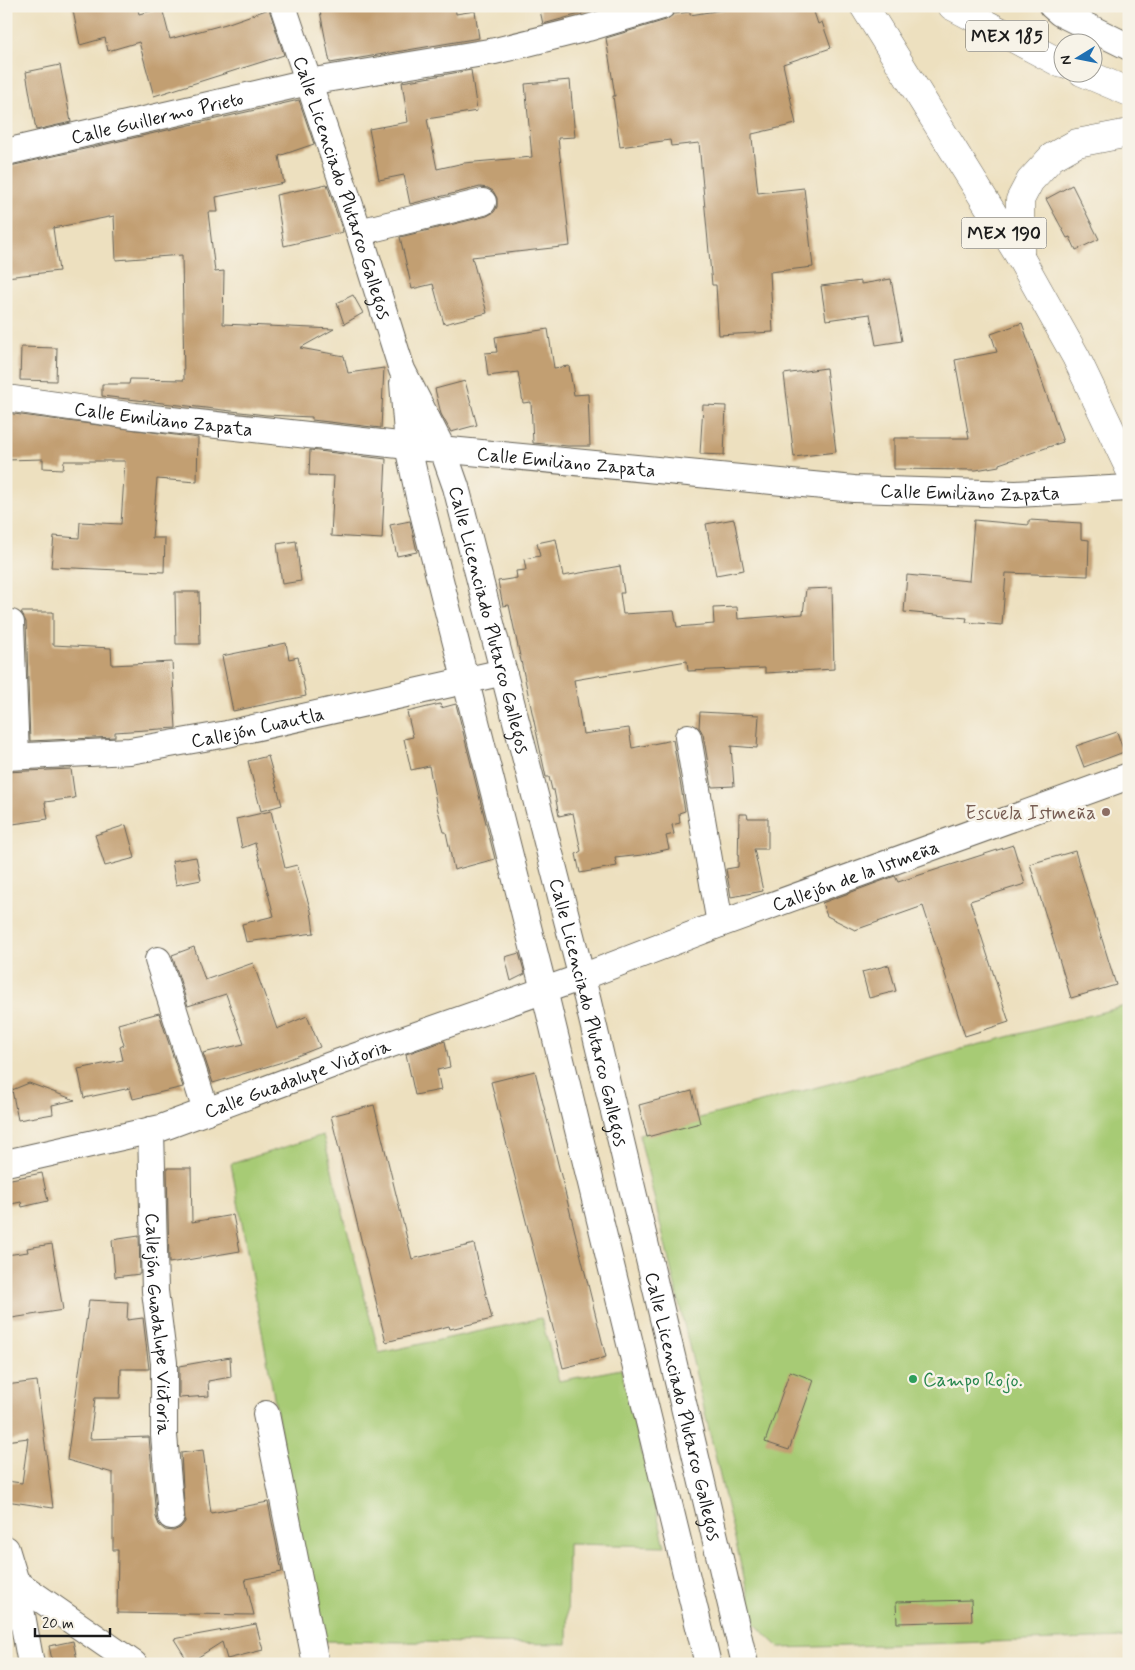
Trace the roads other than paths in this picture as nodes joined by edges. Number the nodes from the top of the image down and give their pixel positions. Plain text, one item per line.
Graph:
1 (283, 6) edge
2 (662, 6) edge
3 (864, 6) edge
4 (952, 6) edge
5 (1052, 6) edge
6 (1129, 47) edge
7 (1052, 59) edge
8 (1102, 81) edge
9 (308, 82) junction
10 (1129, 92) edge
11 (1129, 134) edge
12 (6, 152) edge
13 (483, 202) dead end
14 (359, 232) junction
15 (1020, 257) junction
16 (402, 370) junction
17 (6, 398) edge
18 (408, 446) junction
19 (443, 450) junction
20 (1129, 468) edge
21 (1129, 488) edge
22 (11, 623) dead end
23 (504, 672) junction
24 (464, 683) junction
25 (688, 738) dead end
26 (11, 757) edge
27 (1129, 776) edge
28 (720, 924) junction
29 (158, 960) dead end
30 (582, 977) junction
31 (544, 990) junction
32 (206, 1111) junction
33 (151, 1130) junction
34 (6, 1163) edge
35 (637, 1207) junction
36 (600, 1215) junction
37 (266, 1414) dead end
38 (171, 1516) dead end
39 (6, 1549) edge
40 (11, 1580) edge
41 (31, 1664) edge
42 (134, 1664) edge
43 (316, 1664) edge
44 (708, 1664) edge
45 (745, 1664) edge

1 - 9 street, Calle Licenciado Plutarco Gallegos
2 - 9 street, Calle Guillermo Prieto
3 - 15 main road, MEX 190
4 - 7 main road, MEX 185
5 - 6 street
8 - 10 main road
9 - 12 street, Calle Guillermo Prieto
9 - 14 street, Calle Licenciado Plutarco Gallegos
11 - 15 main road
13 - 14 street
14 - 16 street, Calle Licenciado Plutarco Gallegos
15 - 20 main road, MEX 190
16 - 18 street, Calle Licenciado Plutarco Gallegos
16 - 19 street, Calle Licenciado Plutarco Gallegos
17 - 18 street, Calle Emiliano Zapata
18 - 19 street, Calle Emiliano Zapata
18 - 24 street, Calle Licenciado Plutarco Gallegos
19 - 21 street, Calle Emiliano Zapata
19 - 23 street, Calle Licenciado Plutarco Gallegos
22 - 26 street
23 - 24 street, Callejón Cuautla
23 - 30 street, Calle Licenciado Plutarco Gallegos
24 - 26 street, Callejón Cuautla
24 - 31 street, Calle Licenciado Plutarco Gallegos
25 - 28 street
27 - 28 street, Callejón de la Istmeña
28 - 30 street, Callejón de la Istmeña
29 - 32 street
30 - 31 street, Calle Guadalupe Victoria
30 - 35 street, Calle Licenciado Plutarco Gallegos
31 - 32 street, Calle Guadalupe Victoria
31 - 36 street, Calle Licenciado Plutarco Gallegos
32 - 33 street, Calle Guadalupe Victoria
33 - 34 street, Calle Guadalupe Victoria
33 - 38 street, Callejón Guadalupe Victoria
35 - 36 street
35 - 45 street, Calle Licenciado Plutarco Gallegos
36 - 44 street, Calle Licenciado Plutarco Gallegos
37 - 43 street
39 - 40 street
40 - 41 street
40 - 42 street

